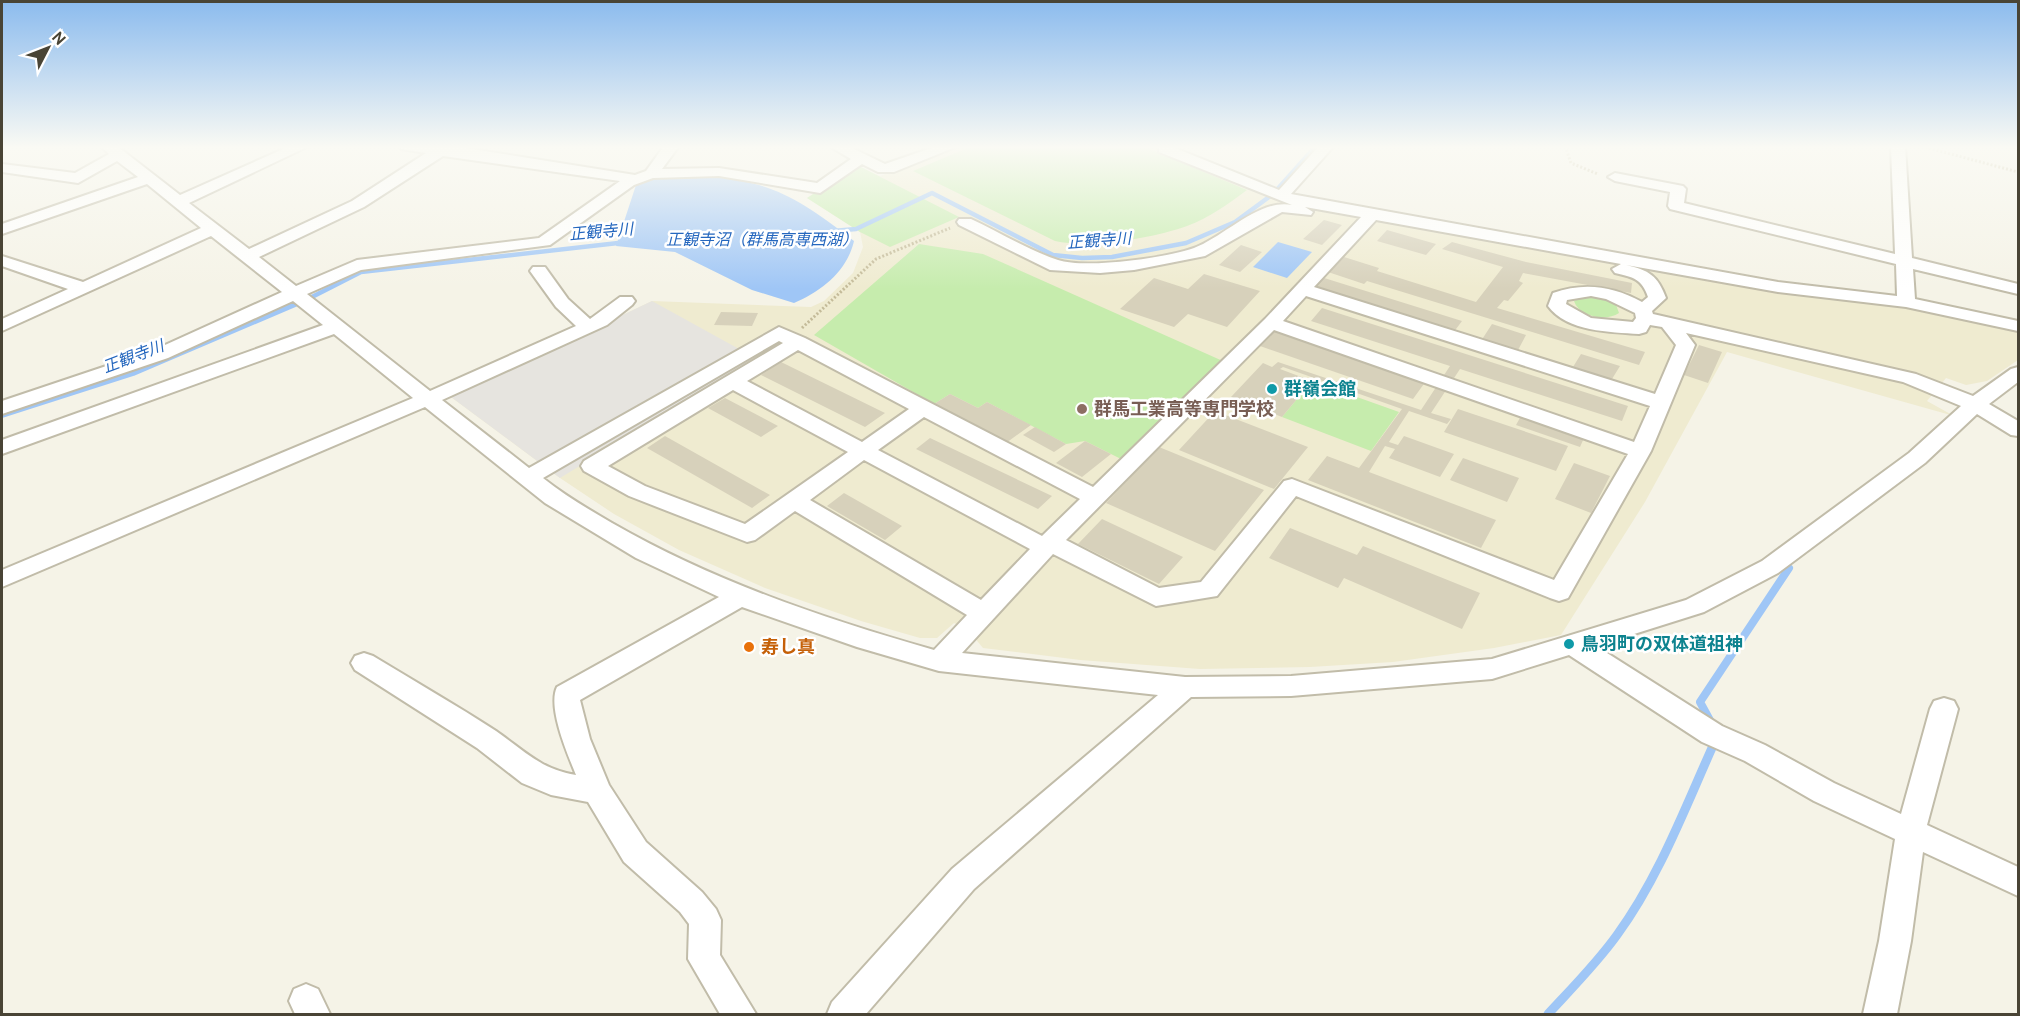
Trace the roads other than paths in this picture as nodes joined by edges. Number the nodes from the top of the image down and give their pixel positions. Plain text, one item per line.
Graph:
1 (106, 193) edge
2 (168, 193) edge
3 (195, 193) edge
4 (375, 193) edge
5 (618, 193) edge
6 (1275, 193) edge
7 (1283, 193) edge
8 (1678, 193) edge
9 (1900, 193) edge
10 (1281, 196) junction
11 (178, 201) junction
12 (1369, 219) junction
13 (965, 222) road end
14 (2, 229) edge
15 (212, 229) junction
16 (247, 256) junction
17 (2, 261) edge
18 (1904, 262) junction
19 (539, 271) dead end
20 (83, 288) junction
21 (1303, 289) junction
22 (2019, 289) edge
23 (295, 292) junction
24 (626, 301) dead end
25 (1906, 302) junction
26 (1271, 323) junction
27 (1670, 324) junction
28 (2, 326) edge
29 (2019, 326) edge
30 (336, 327) junction
31 (588, 327) junction
32 (794, 340) junction
33 (2017, 377) edge
34 (733, 382) junction
35 (426, 399) junction
36 (1662, 403) junction
37 (1975, 404) junction
38 (2, 408) edge
39 (922, 409) junction
40 (2019, 430) edge
41 (2, 447) edge
42 (1640, 451) junction
43 (864, 453) junction
44 (527, 478) junction
45 (1095, 497) junction
46 (795, 501) junction
47 (1047, 545) junction
48 (2, 579) edge
49 (740, 597) junction
50 (984, 613) junction
51 (1574, 645) junction
52 (939, 661) junction
53 (364, 663) dead end
54 (1185, 687) junction
55 (1944, 709) dead end
56 (597, 791) junction
57 (1911, 830) junction
58 (2019, 882) edge
59 (739, 1014) edge
60 (844, 1014) edge
61 (1880, 1014) edge

1 - 14 street
2 - 11 street
3 - 11 street
4 - 16 street
5 - 23 street
6 - 10 street
7 - 10 street
8 - 18 street
9 - 18 street
10 - 12 street
11 - 15 street
12 - 13 street
12 - 21 street
12 - 25 street
12 - 27 street
15 - 16 street
15 - 20 street
16 - 23 street
17 - 20 street
18 - 22 street
18 - 25 street
19 - 31 street
20 - 28 street
21 - 26 street
21 - 36 street
23 - 30 street
23 - 38 street
24 - 31 street
25 - 29 street
26 - 42 street
26 - 45 street
27 - 36 street
27 - 37 street
30 - 35 street
30 - 41 street
31 - 35 street
32 - 34 street
32 - 39 street
32 - 44 street
33 - 37 street
34 - 43 street
34 - 46 street
35 - 44 street
35 - 48 street
36 - 42 street
37 - 40 street
37 - 51 street
39 - 43 street
39 - 45 street
42 - 47 street
43 - 46 street
43 - 47 street
44 - 49 street
45 - 47 street
46 - 50 street
47 - 50 street
49 - 52 street
49 - 56 street
50 - 52 street
51 - 54 street
51 - 57 street
52 - 54 street
53 - 56 street
54 - 60 street
55 - 57 street
56 - 59 street
57 - 58 street
57 - 61 street

